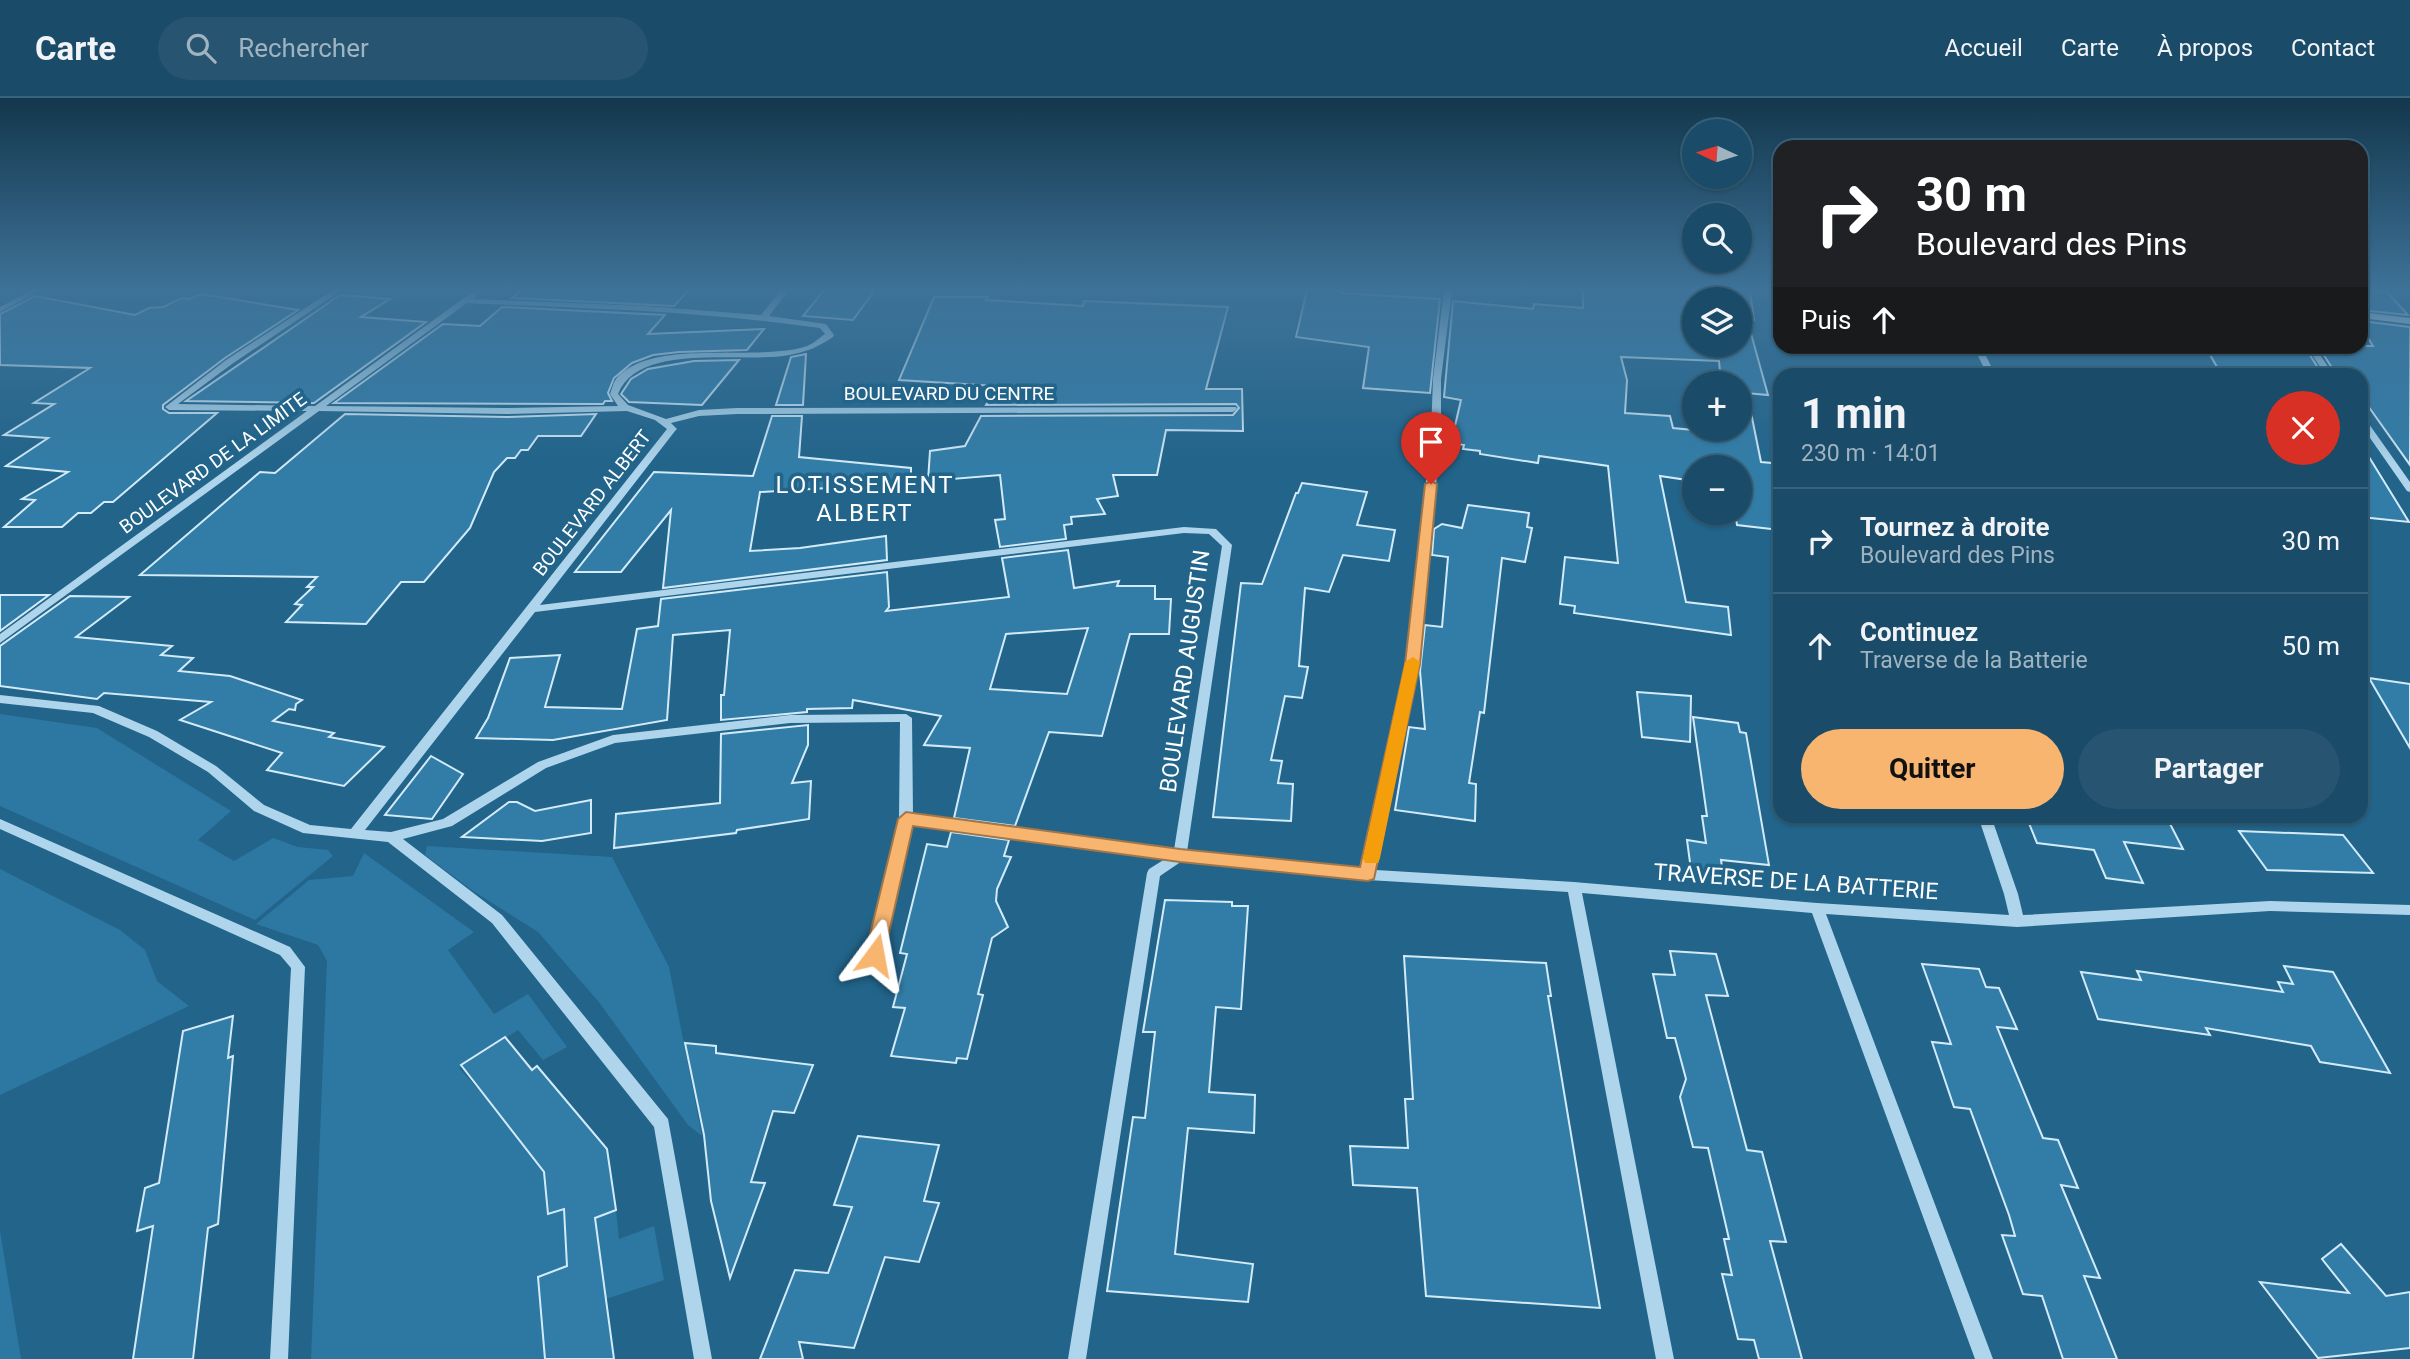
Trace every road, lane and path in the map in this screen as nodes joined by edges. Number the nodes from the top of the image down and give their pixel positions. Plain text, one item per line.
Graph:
1 (249, 349) edge
2 (399, 349) edge
3 (807, 349) edge
4 (1441, 349) edge
5 (626, 408) junction
6 (1233, 409) dead end
7 (316, 410) junction
8 (667, 421) junction
9 (2368, 428) edge
10 (2406, 479) edge
11 (2410, 489) edge
12 (532, 609) junction
13 (0, 639) edge
14 (0, 699) edge
15 (906, 819) junction
16 (1987, 823) edge
17 (0, 824) edge
18 (354, 835) junction
19 (391, 837) junction
20 (1180, 856) junction
21 (1368, 875) junction
22 (1574, 887) junction
23 (1817, 908) junction
24 (2410, 910) edge
25 (2017, 921) junction
26 (875, 955) dead end
27 (279, 1359) edge
28 (703, 1359) edge
29 (1077, 1359) edge
30 (1665, 1359) edge
31 (1984, 1359) edge

1 - 7 street
2 - 7 street, BOULEVARD DE LA LIMITE
3 - 5 street, BOULEVARD ALBERT
4 - 21 street
5 - 7 street
5 - 8 street, BOULEVARD ALBERT
6 - 8 street, BOULEVARD DU CENTRE
7 - 13 street, BOULEVARD DE LA LIMITE
8 - 12 street, BOULEVARD ALBERT
9 - 10 street
10 - 11 street
12 - 18 street, BOULEVARD ALBERT
12 - 20 street, BOULEVARD AUGUSTIN
14 - 18 street
15 - 19 street
15 - 20 street, TRAVERSE DE LA BATTERIE
15 - 26 street
16 - 25 street
17 - 27 street
18 - 19 street
19 - 28 street
20 - 21 street, TRAVERSE DE LA BATTERIE
20 - 29 street
21 - 22 street, TRAVERSE DE LA BATTERIE
22 - 23 street, TRAVERSE DE LA BATTERIE
22 - 30 street
23 - 25 street, TRAVERSE DE LA BATTERIE
23 - 31 street
24 - 25 street, TRAVERSE DE LA BATTERIE

